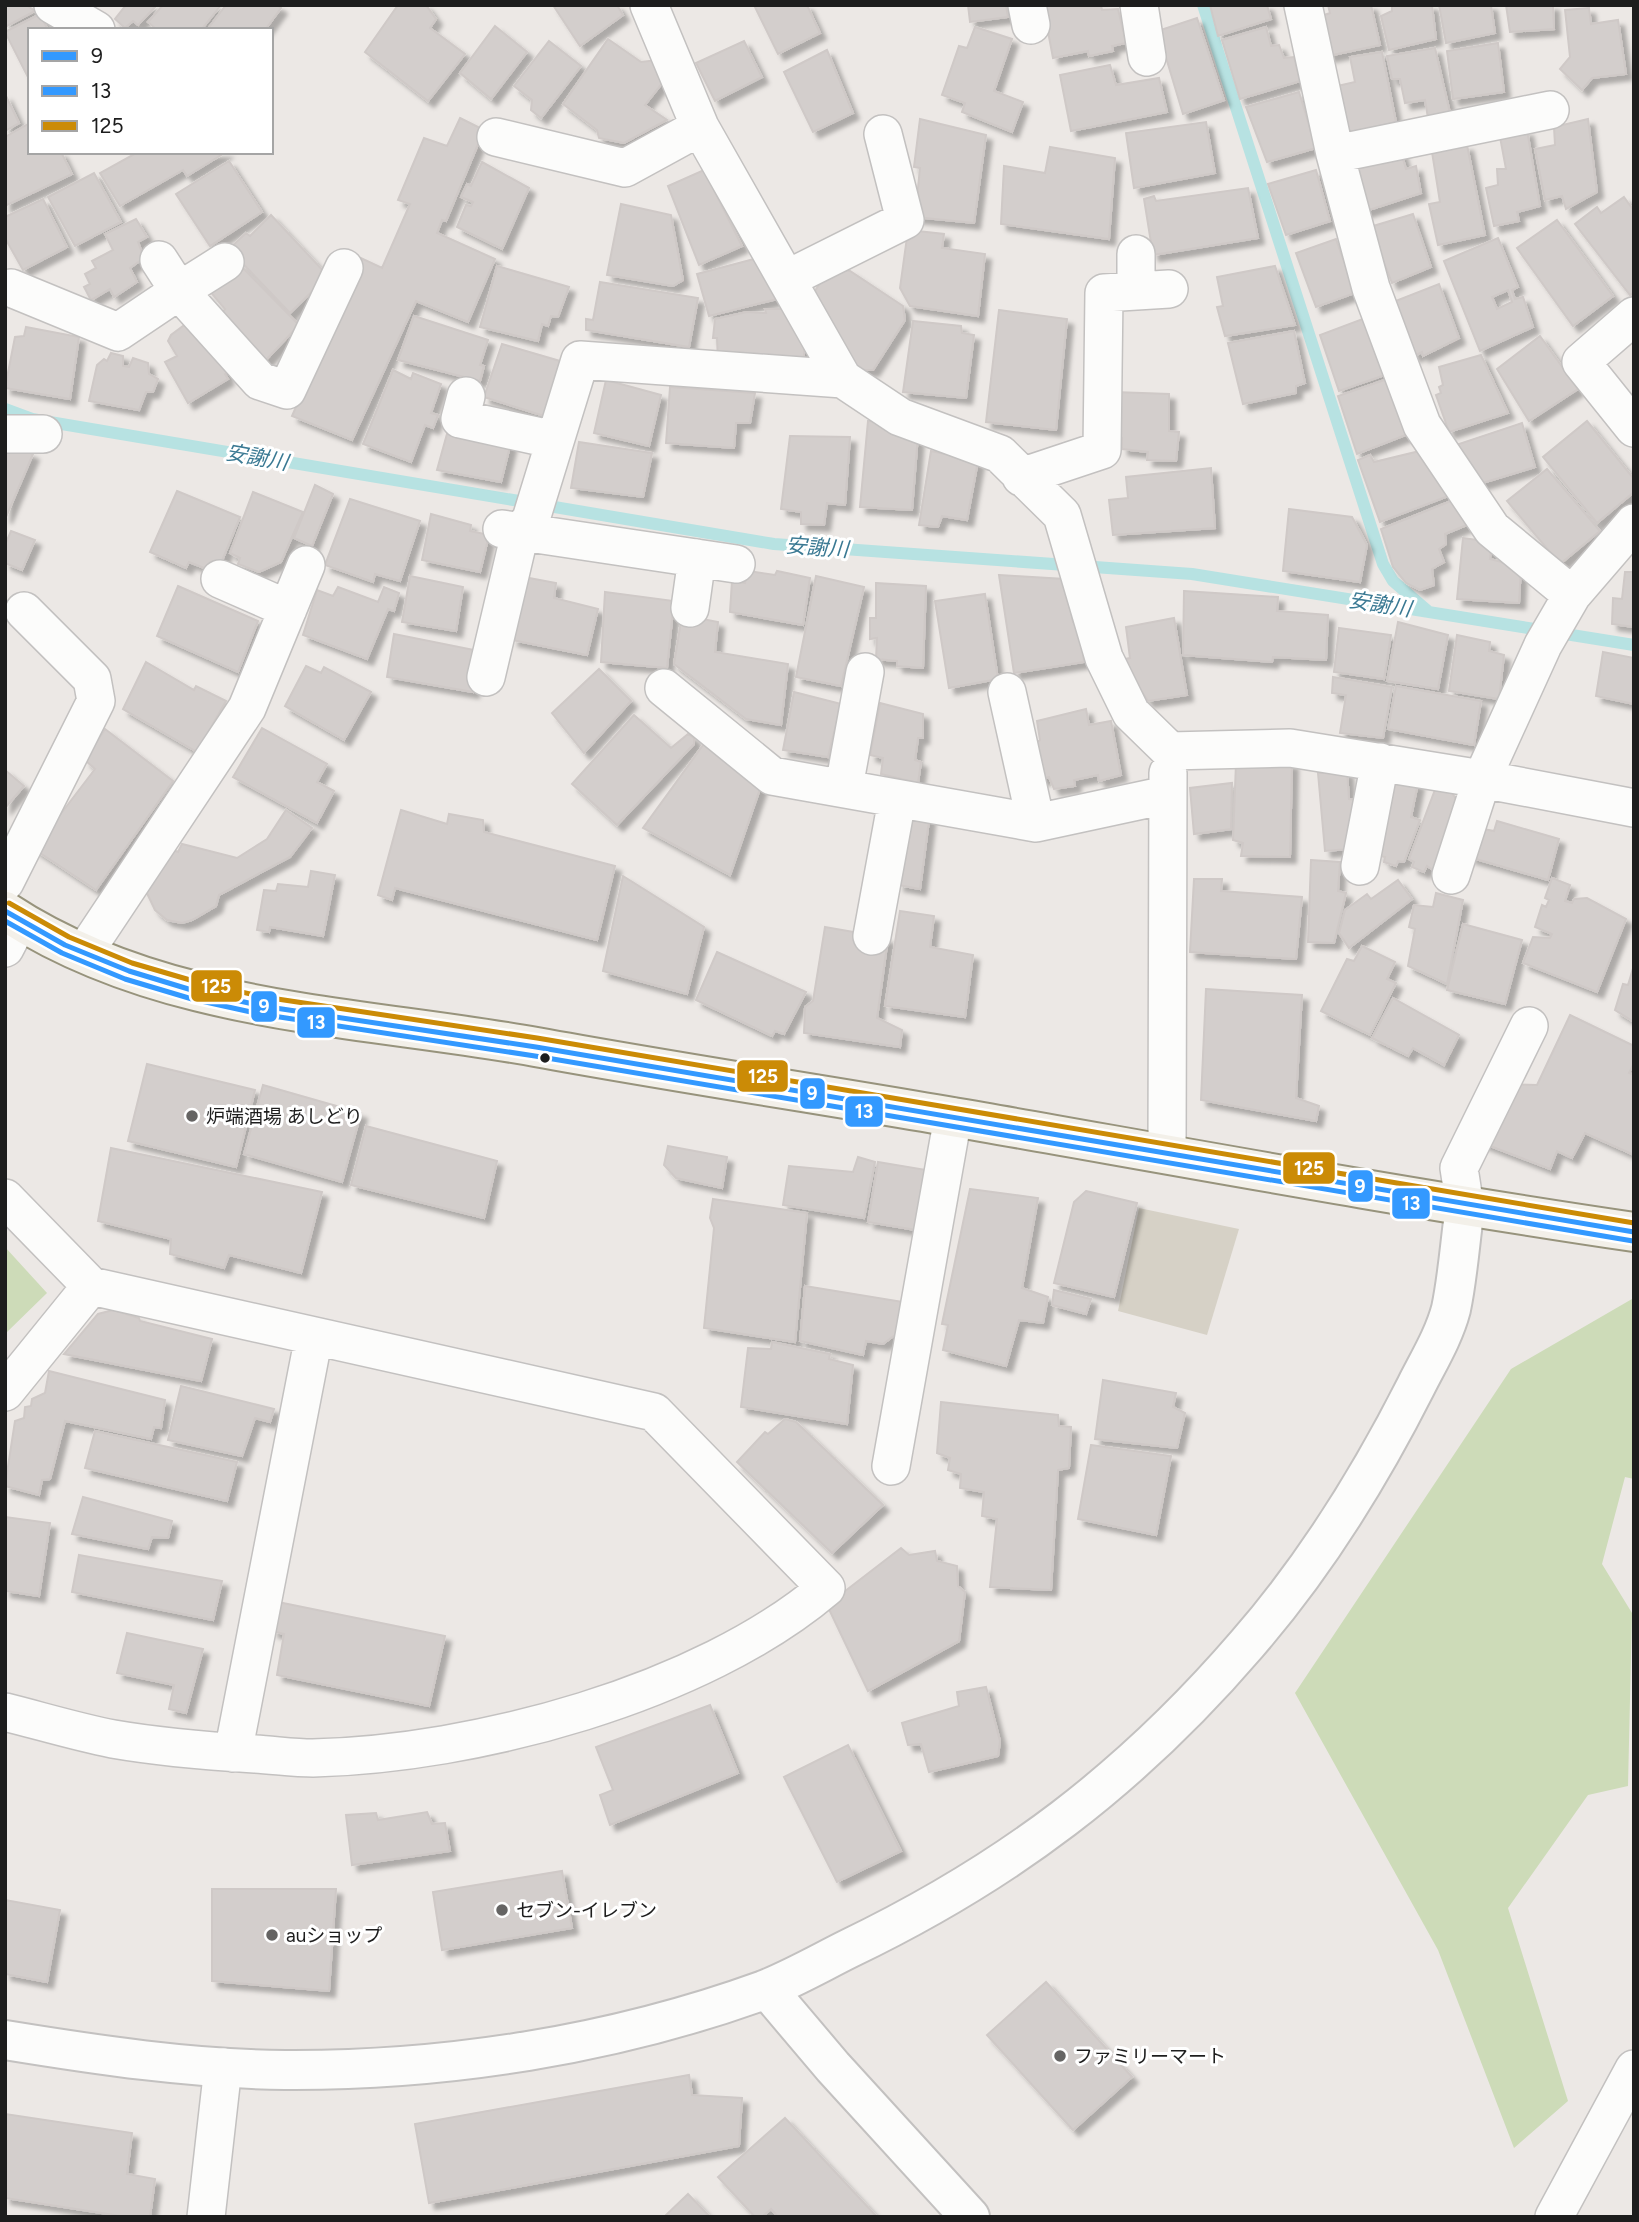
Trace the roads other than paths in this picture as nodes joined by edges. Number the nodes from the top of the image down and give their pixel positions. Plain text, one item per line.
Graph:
1 (53, 5) edge
2 (649, 5) edge
3 (1139, 5) edge
4 (1303, 5) edge
5 (93, 28) edge
6 (1147, 58) dead end
7 (1550, 110) dead end
8 (699, 127) junction
9 (883, 134) dead end
10 (496, 137) dead end
11 (1335, 154) junction
12 (1136, 254) dead end
13 (159, 260) dead end
14 (225, 262) dead end
15 (344, 268) dead end
16 (787, 279) junction
17 (7, 291) edge
18 (179, 291) junction
19 (1634, 316) edge
20 (843, 379) junction
21 (466, 396) dead end
22 (1634, 428) edge
23 (5, 434) edge
24 (43, 435) dead end
25 (555, 440) junction
26 (1021, 477) junction
27 (1634, 523) edge
28 (517, 526) junction
29 (697, 558) junction
30 (737, 564) dead end
31 (306, 565) dead end
32 (220, 579) dead end
33 (1569, 602) junction
34 (690, 608) dead end
35 (288, 609) junction
36 (24, 611) dead end
37 (865, 672) dead end
38 (486, 677) dead end
39 (664, 688) dead end
40 (1007, 692) dead end
41 (1170, 751) junction
42 (1380, 762) junction
43 (1482, 779) junction
44 (844, 787) junction
45 (1166, 795) junction
46 (897, 800) junction
47 (1634, 808) edge
48 (1036, 823) junction
49 (1360, 866) dead end
50 (1451, 875) dead end
51 (5, 882) edge
52 (9, 926) edge
53 (872, 936) dead end
54 (84, 953) junction
55 (1529, 1026) dead end
56 (953, 1117) junction
57 (1167, 1154) junction
58 (5, 1198) edge
59 (1465, 1207) junction
60 (1634, 1232) edge
61 (90, 1286) junction
62 (314, 1336) junction
63 (5, 1392) edge
64 (891, 1466) dead end
65 (5, 1712) edge
66 (233, 1753) junction
67 (767, 1989) junction
68 (5, 2040) edge
69 (223, 2067) junction
70 (1634, 2069) edge
71 (206, 2217) edge
72 (971, 2217) edge
73 (1554, 2217) edge

1 - 5 street
2 - 8 street
3 - 6 street
4 - 11 street
7 - 11 street
8 - 10 street
8 - 16 street
9 - 16 street
11 - 33 street
12 - 26 street
13 - 18 street
14 - 18 street
15 - 18 street
16 - 20 street
17 - 18 street
19 - 22 street
20 - 25 street
20 - 26 street
21 - 25 street
23 - 24 street
25 - 28 street
26 - 41 street
27 - 33 street
28 - 29 street
28 - 38 street
29 - 30 street
29 - 34 street
31 - 35 street
32 - 35 street
33 - 43 street
35 - 54 street
36 - 51 street
37 - 44 street
39 - 44 street
40 - 48 street
41 - 42 street
41 - 45 street
42 - 43 street
42 - 49 street
43 - 47 street
43 - 50 street
44 - 46 street
45 - 48 street
45 - 57 street
46 - 48 street
46 - 53 street
52 - 54 main road
54 - 56 main road
55 - 59 street
56 - 57 main road
56 - 64 street
57 - 59 main road
58 - 61 street
59 - 60 main road
59 - 67 street
61 - 62 street
61 - 63 street
62 - 66 street
62 - 66 street
65 - 66 street
67 - 69 street
67 - 72 street
68 - 69 street
69 - 71 street
70 - 73 street

